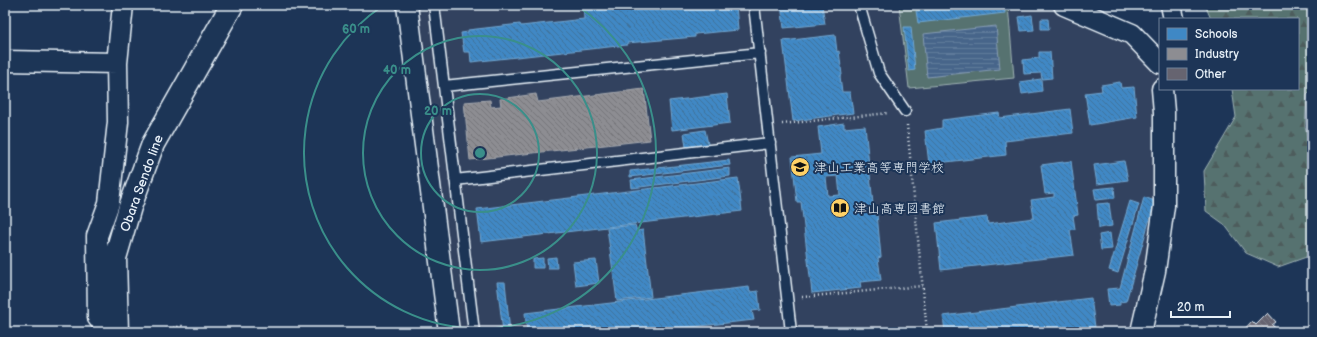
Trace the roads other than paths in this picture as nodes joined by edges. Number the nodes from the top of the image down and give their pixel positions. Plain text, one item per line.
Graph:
1 (123, 5) edge
2 (232, 5) edge
3 (407, 5) edge
4 (434, 5) edge
5 (754, 5) edge
6 (859, 5) edge
7 (1064, 5) edge
8 (1171, 5) edge
9 (1174, 18) edge
10 (760, 53) junction
11 (5, 61) edge
12 (1159, 62) edge
13 (117, 63) junction
14 (444, 86) junction
15 (1162, 90) edge
16 (905, 111) road end
17 (770, 143) junction
18 (455, 180) junction
19 (111, 332) edge
20 (117, 332) edge
21 (449, 332) edge
22 (474, 332) edge
23 (791, 332) edge
24 (1141, 332) edge

1 - 13 street
2 - 20 main road, Obara Sendo line
3 - 21 street
4 - 14 lane
5 - 10 lane
6 - 16 lane
7 - 12 street
8 - 9 street
10 - 14 lane
10 - 17 lane
11 - 13 street
13 - 19 street
14 - 18 lane
15 - 24 street
17 - 18 lane
17 - 23 lane
18 - 22 lane

